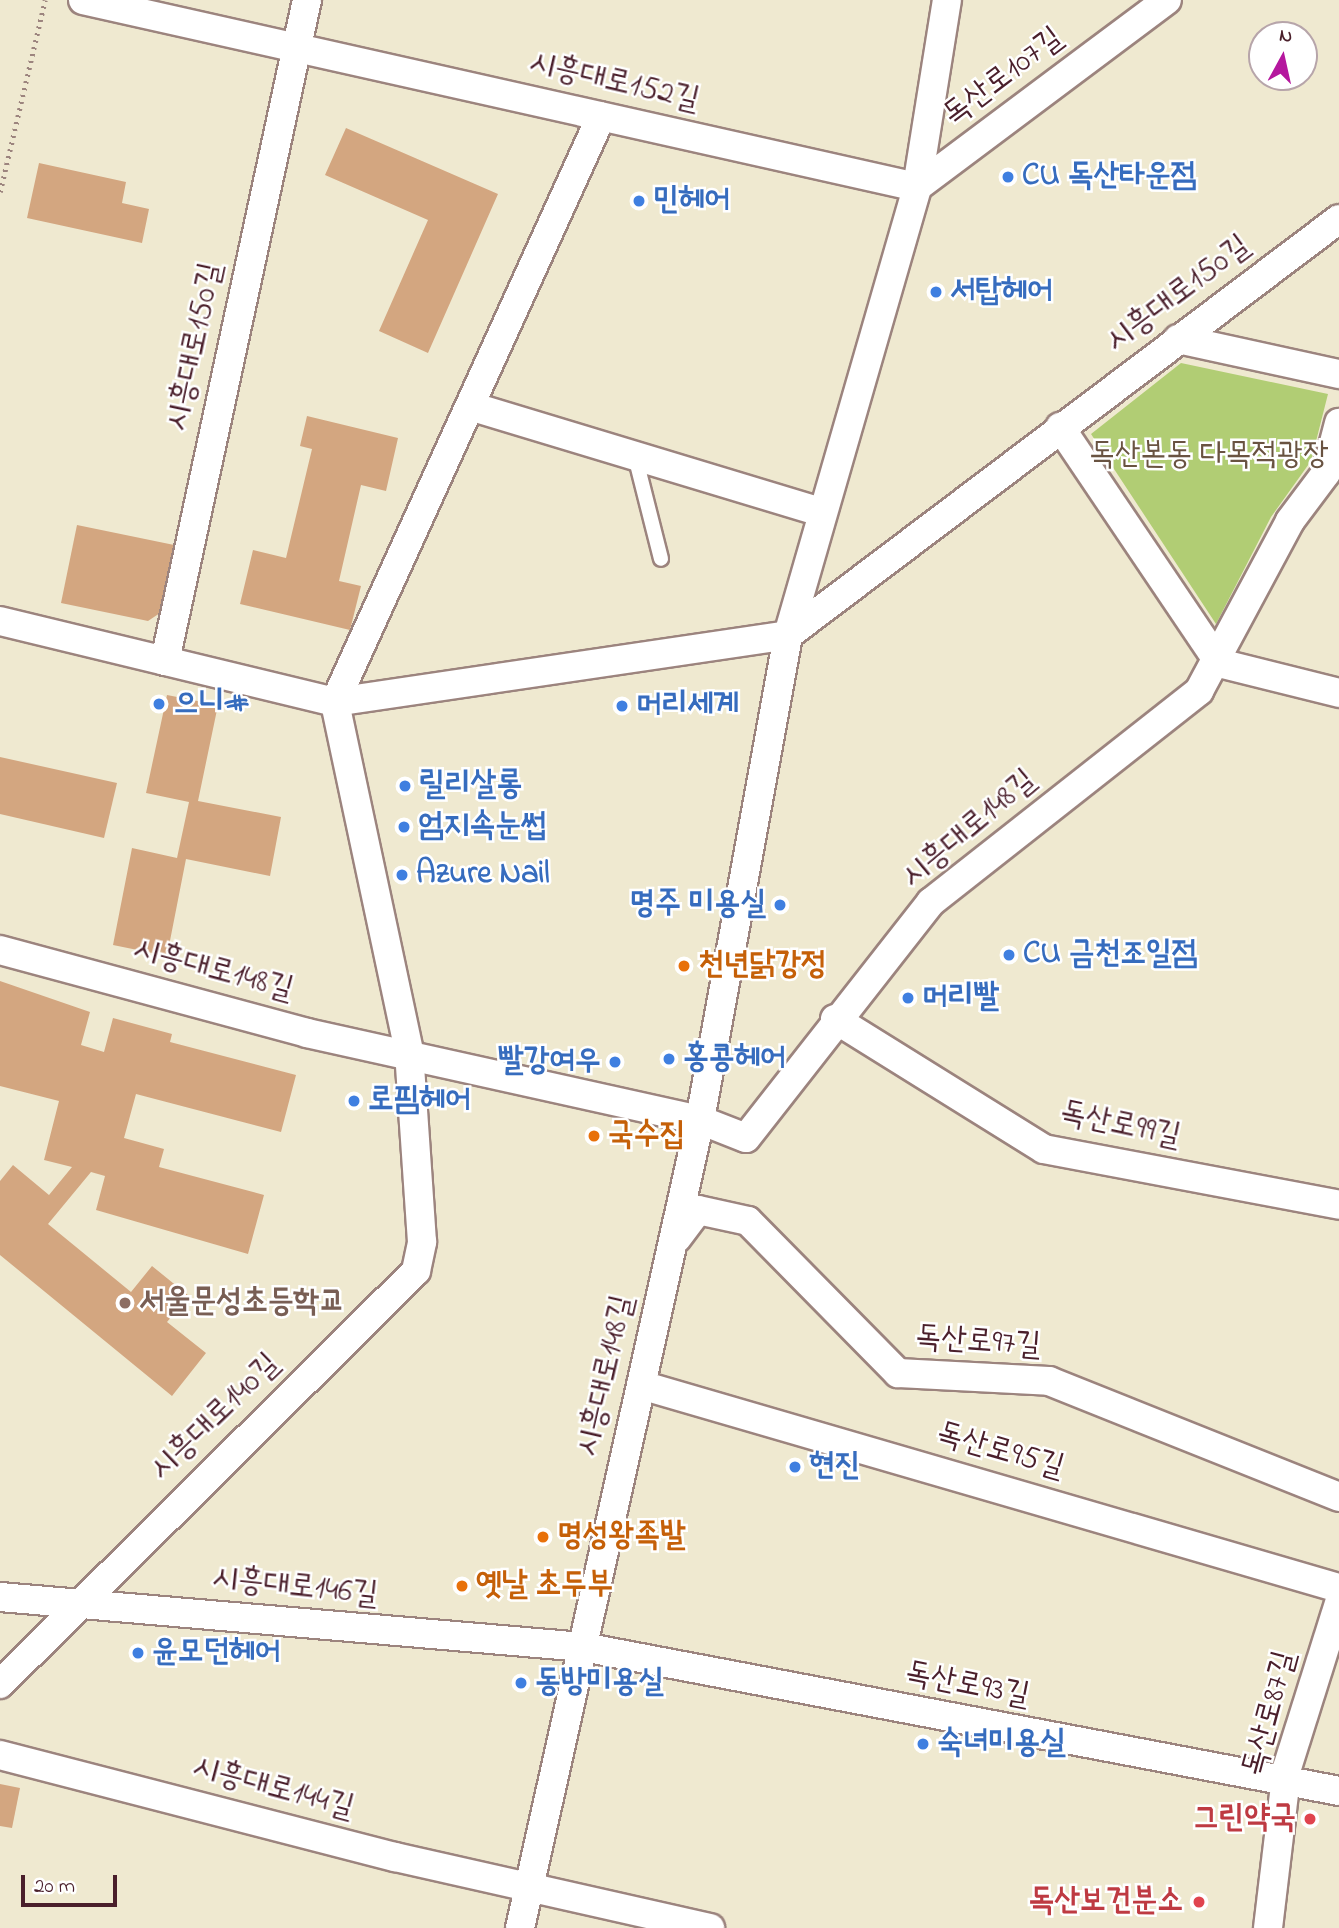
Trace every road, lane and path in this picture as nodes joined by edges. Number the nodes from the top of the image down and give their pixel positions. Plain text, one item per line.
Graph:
1 (45, 0) edge
2 (83, 0) edge
3 (307, 0) edge
4 (947, 0) edge
5 (1167, 0) edge
6 (295, 48) junction
7 (601, 117) junction
8 (917, 187) junction
9 (0, 192) edge
10 (1339, 219) edge
11 (1178, 339) junction
12 (1339, 374) edge
13 (470, 406) junction
14 (1339, 423) edge
15 (1060, 428) junction
16 (635, 456) junction
17 (820, 512) junction
18 (661, 559) dead end
19 (0, 621) edge
20 (788, 635) junction
21 (165, 662) junction
22 (1219, 663) junction
23 (1339, 693) edge
24 (335, 702) junction
25 (0, 950) edge
26 (835, 1019) junction
27 (409, 1051) junction
28 (700, 1120) junction
29 (1339, 1205) edge
30 (672, 1245) junction
31 (641, 1385) junction
32 (1339, 1497) edge
33 (1339, 1588) edge
34 (0, 1597) edge
35 (78, 1602) junction
36 (1339, 1603) edge
37 (583, 1647) junction
38 (0, 1684) edge
39 (0, 1755) edge
40 (1286, 1781) junction
41 (1339, 1791) edge
42 (529, 1887) junction
43 (520, 1928) edge
44 (710, 1928) edge
45 (1268, 1928) edge

1 - 9 path
2 - 6 street, 시흥대로152길
3 - 6 street
4 - 8 street
5 - 8 street, 독산로107길
6 - 7 street, 시흥대로152길
6 - 21 street, 시흥대로150길
7 - 8 street, 시흥대로152길
7 - 13 street
8 - 17 street
10 - 11 street, 시흥대로150길
11 - 12 street
11 - 15 street, 시흥대로150길
13 - 16 street
13 - 24 street
14 - 22 street, 시흥대로148길
15 - 20 street, 시흥대로150길
15 - 22 street
16 - 17 street
16 - 18 lane
17 - 20 street
19 - 21 street, 시흥대로150길
20 - 24 street, 시흥대로150길
20 - 28 street, 시흥대로148길
21 - 24 street, 시흥대로150길
22 - 23 street
22 - 26 street, 시흥대로148길
24 - 27 street
25 - 27 street, 시흥대로148길
26 - 28 street, 시흥대로148길
26 - 29 street, 독산로99길
27 - 28 street, 시흥대로148길
27 - 35 street, 시흥대로140길
28 - 30 street, 시흥대로148길
30 - 31 street, 시흥대로148길
30 - 32 street, 독산로97길
31 - 33 street, 독산로95길
31 - 37 street, 시흥대로148길
34 - 35 street, 시흥대로146길
35 - 37 street, 시흥대로146길
35 - 38 street, 시흥대로140길
36 - 40 street, 독산로87길
37 - 40 street, 독산로93길
37 - 42 street
39 - 42 street, 시흥대로144길
40 - 41 street, 독산로93길
40 - 45 street, 독산로87길
42 - 43 street
42 - 44 street, 시흥대로144길

